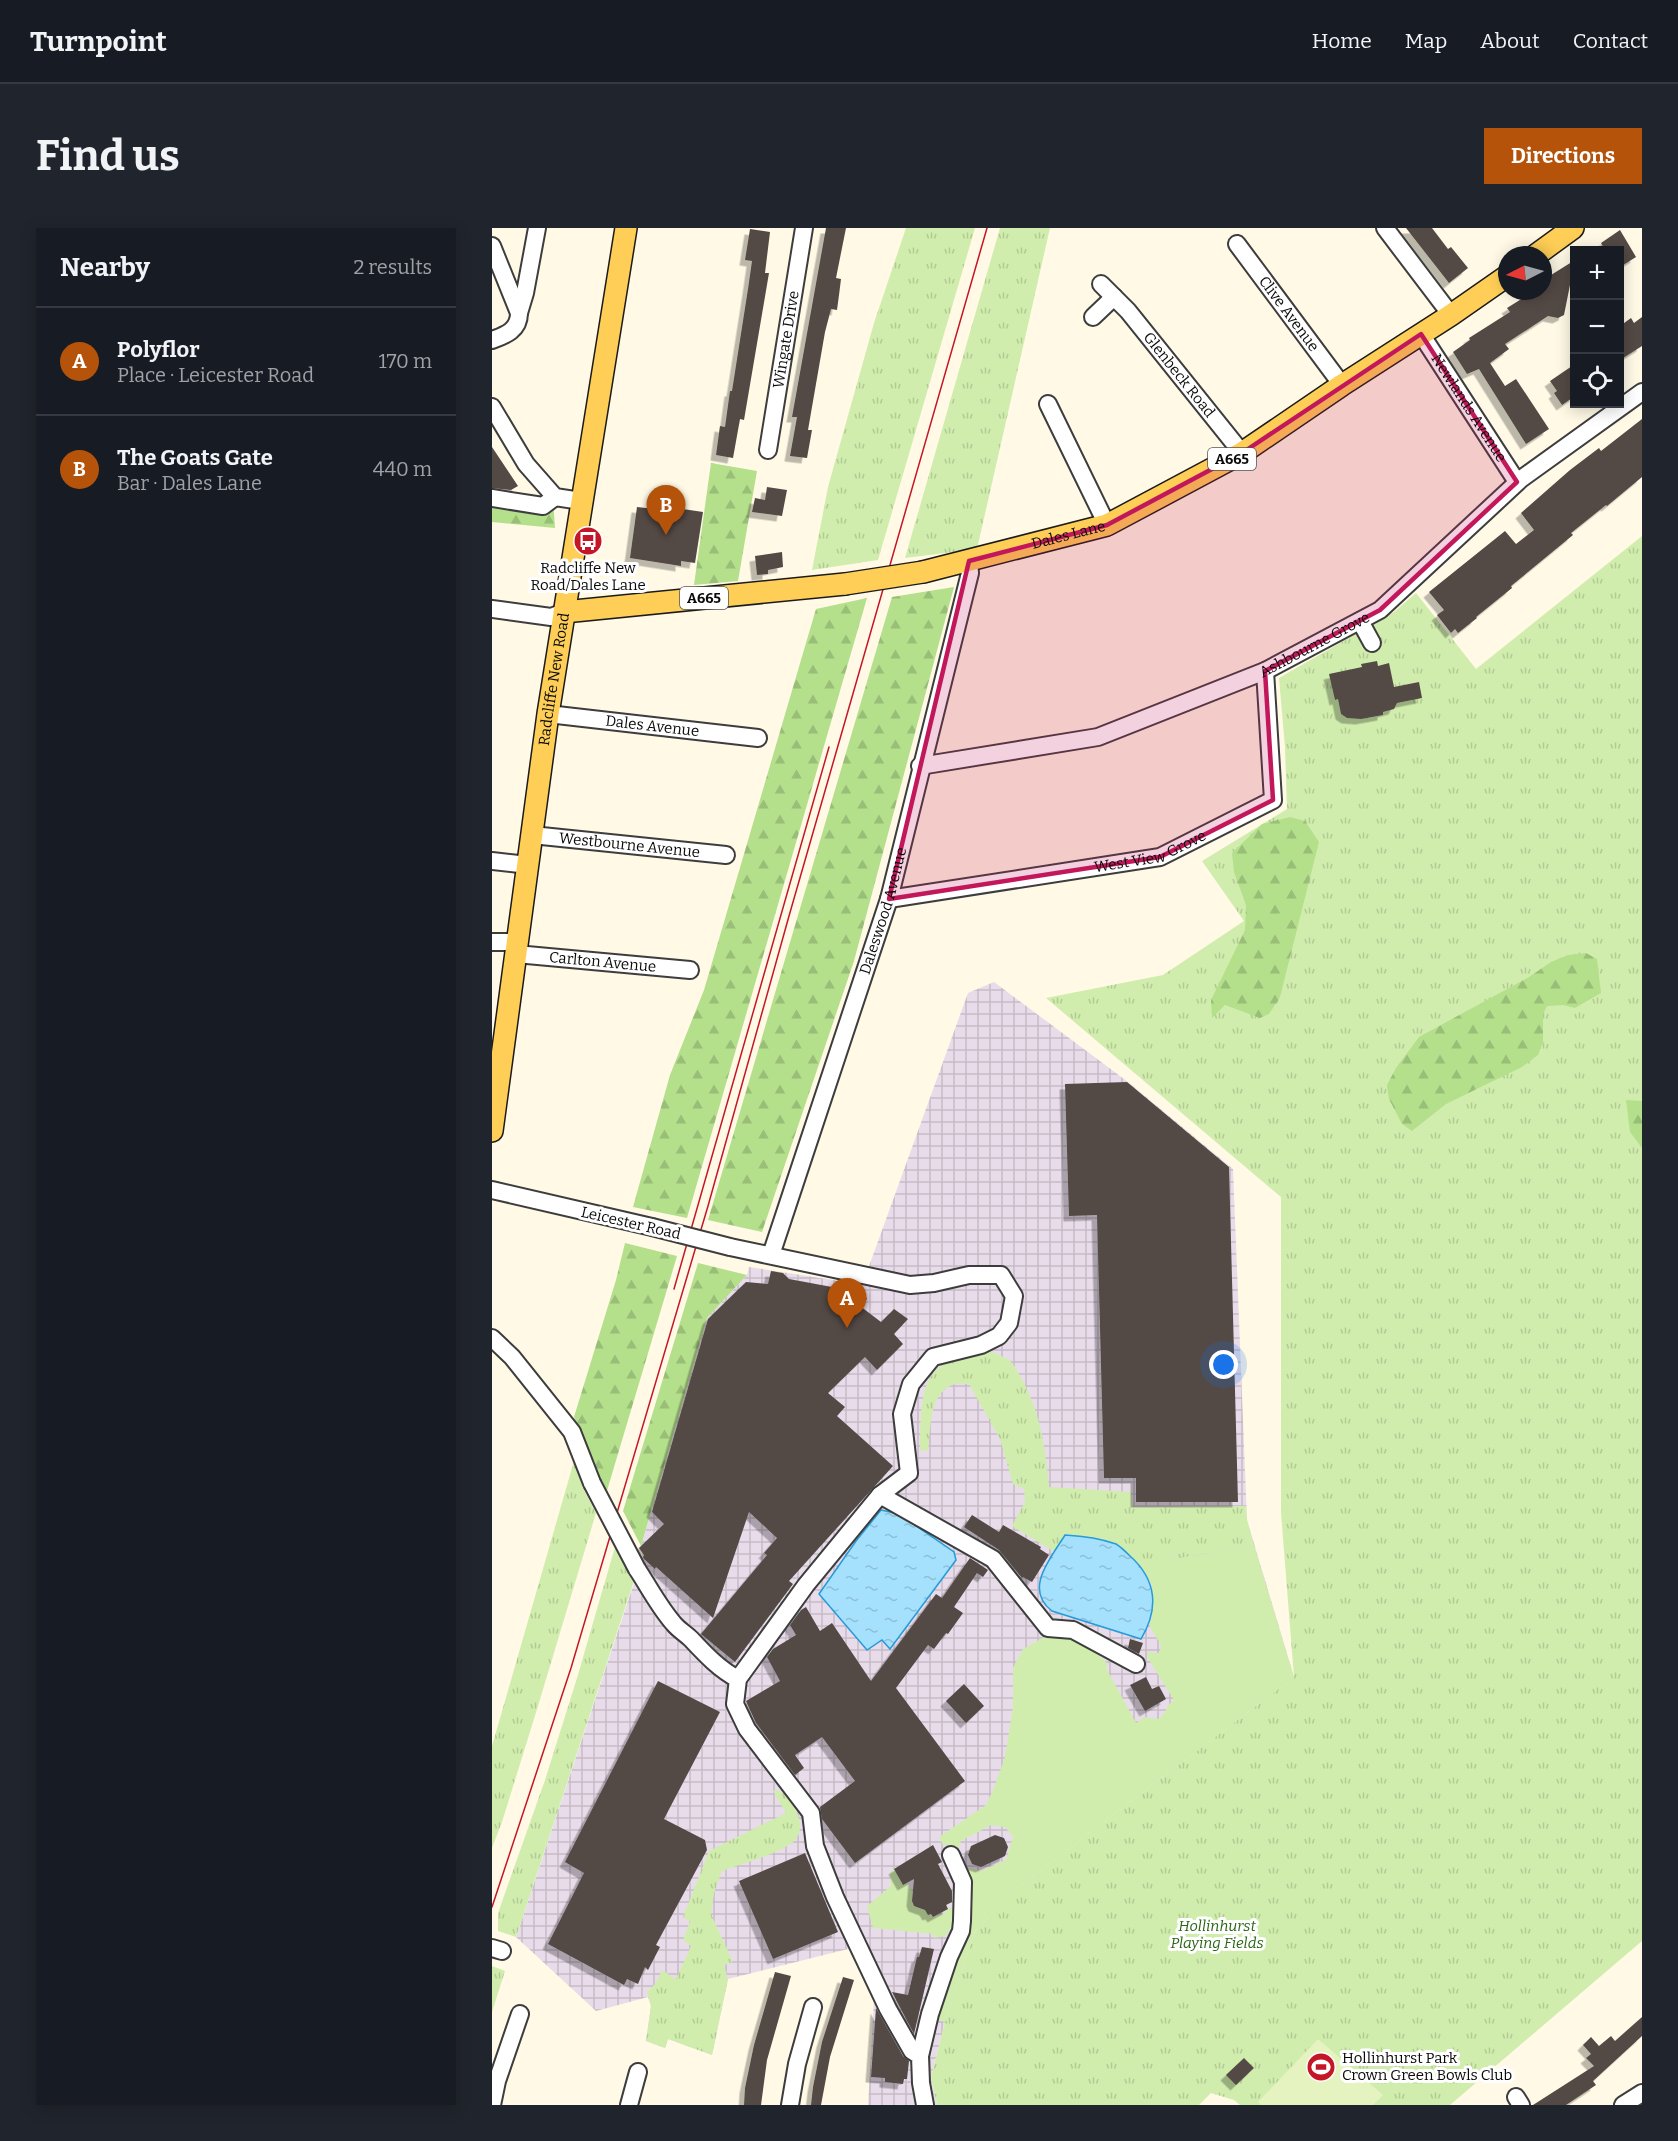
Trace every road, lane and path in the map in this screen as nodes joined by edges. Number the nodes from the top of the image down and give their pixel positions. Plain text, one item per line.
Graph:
1 (537, 228) edge
2 (626, 228) edge
3 (804, 228) edge
4 (1385, 228) edge
5 (1562, 231) edge
6 (1237, 244) dead end
7 (492, 246) edge
8 (1546, 246) edge
9 (1498, 282) edge
10 (1101, 284) dead end
11 (1114, 297) junction
12 (519, 313) junction
13 (1451, 315) junction
14 (1093, 317) dead end
15 (1421, 334) junction
16 (492, 340) edge
17 (1342, 385) junction
18 (1642, 392) edge
19 (1048, 404) dead end
20 (492, 407) edge
21 (768, 450) dead end
22 (1242, 453) junction
23 (1517, 482) junction
24 (492, 498) edge
25 (555, 498) junction
26 (581, 501) junction
27 (1107, 525) junction
28 (969, 561) junction
29 (492, 609) edge
30 (564, 612) junction
31 (1360, 621) junction
32 (1372, 643) dead end
33 (1265, 671) junction
34 (548, 714) junction
35 (758, 738) dead end
36 (920, 766) junction
37 (532, 835) junction
38 (726, 855) dead end
39 (492, 861) edge
40 (528, 865) junction
41 (889, 899) junction
42 (492, 942) edge
43 (517, 948) junction
44 (690, 970) dead end
45 (492, 1131) edge
46 (492, 1190) edge
47 (771, 1255) junction
48 (492, 1338) edge
49 (880, 1495) junction
50 (1136, 1664) dead end
51 (738, 1679) junction
52 (951, 1855) dead end
53 (813, 2007) dead end
54 (520, 2014) dead end
55 (920, 2056) junction
56 (638, 2072) dead end
57 (1642, 2093) edge
58 (492, 2105) edge
59 (629, 2105) edge
60 (790, 2105) edge
61 (925, 2105) edge
62 (1623, 2105) edge

1 - 12 street
2 - 26 main road, Radcliffe New Road
3 - 21 street, Wingate Drive
4 - 13 street
5 - 8 main road
6 - 17 street, Clive Avenue
7 - 12 street
9 - 13 main road, Dales Lane / A665
10 - 11 street, Glenbeck Road
11 - 14 street
11 - 22 street, Glenbeck Road
12 - 16 street
13 - 15 main road, Dales Lane / A665
15 - 17 main road, Dales Lane / A665
15 - 23 street, Newlands Avenue
17 - 22 main road, Dales Lane / A665
18 - 23 street, Ashbourne Grove
19 - 27 street
20 - 25 street
22 - 27 main road, Dales Lane / A665
23 - 31 street, Ashbourne Grove
24 - 25 street
25 - 26 street
26 - 30 main road, Radcliffe New Road
27 - 28 main road, Dales Lane / A665
28 - 30 main road, Dales Lane / A665, bridge
28 - 36 street, Daleswood Avenue
29 - 30 street
30 - 34 main road, Radcliffe New Road
31 - 32 street
31 - 33 street, Ashbourne Grove
33 - 36 street, Ashbourne Grove
33 - 41 street, West View Grove
34 - 35 street, Dales Avenue
34 - 37 main road, Radcliffe New Road
36 - 41 street, Daleswood Avenue
37 - 38 street, Westbourne Avenue
37 - 40 main road, Radcliffe New Road
39 - 40 street
40 - 43 main road, Radcliffe New Road
41 - 47 street, Daleswood Avenue
42 - 43 street, Carlton Avenue
43 - 44 street, Carlton Avenue
43 - 45 main road, Radcliffe New Road
46 - 47 street, Leicester Road, bridge
47 - 49 street, Leicester Road
48 - 51 street, bridge
49 - 50 street
49 - 51 street
51 - 55 street
52 - 55 street
53 - 60 street
54 - 58 street
55 - 61 street
56 - 59 street
57 - 62 street

